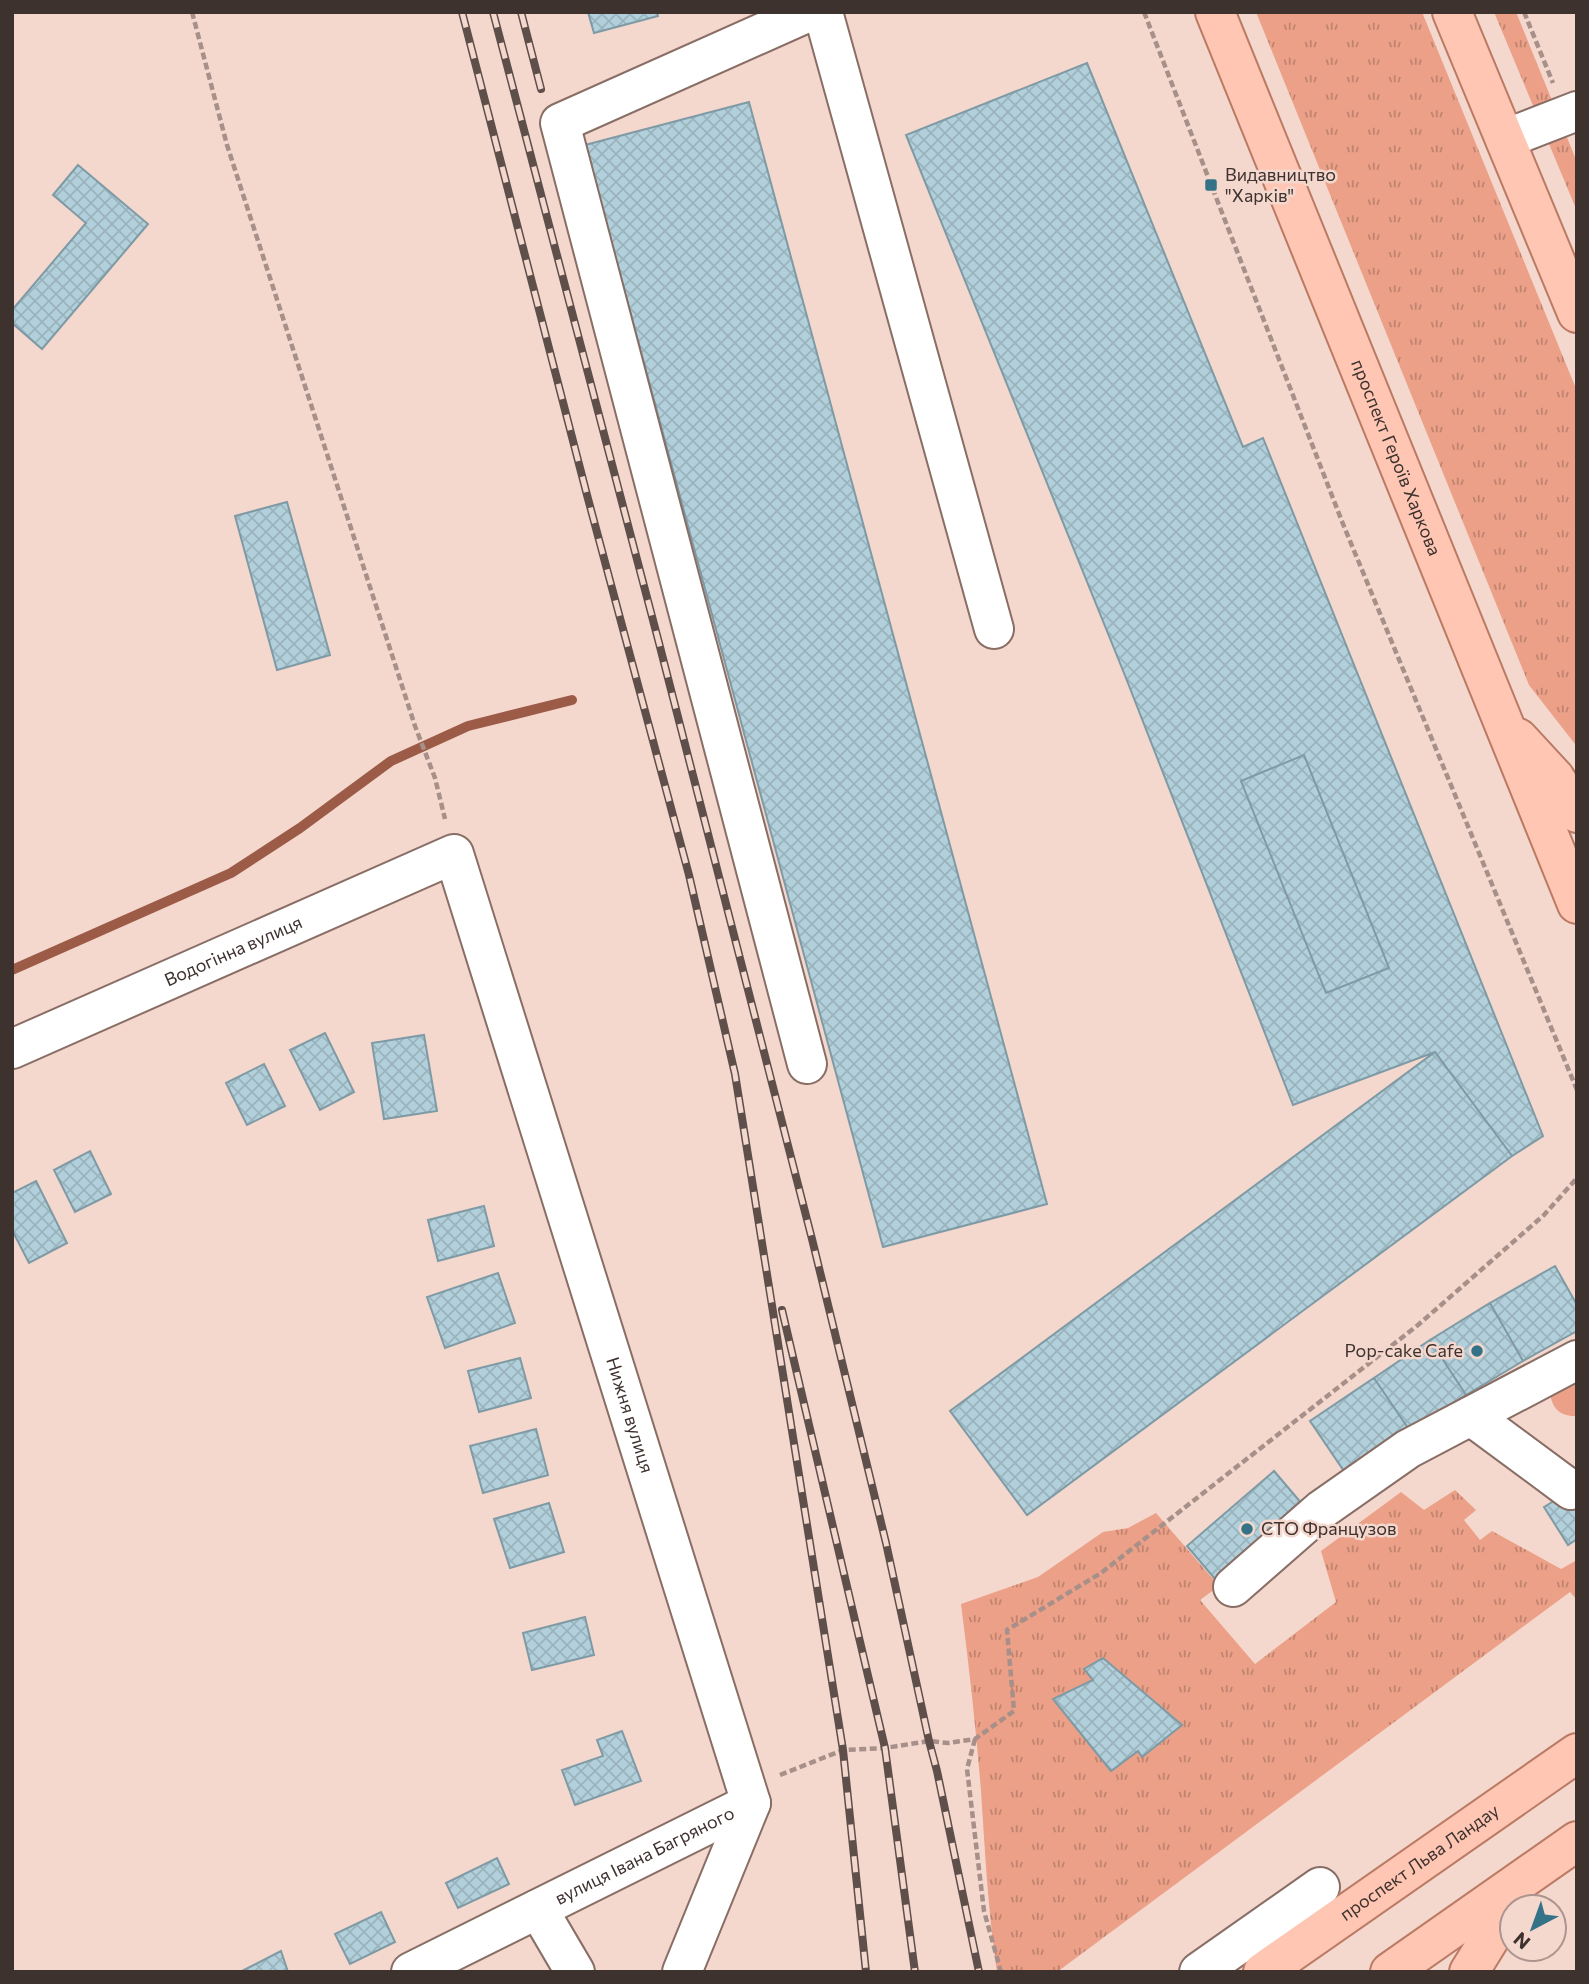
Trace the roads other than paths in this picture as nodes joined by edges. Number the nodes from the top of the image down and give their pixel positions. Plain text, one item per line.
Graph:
1 (809, 12) edge
2 (823, 12) edge
3 (1215, 12) edge
4 (1452, 12) edge
5 (1571, 113) edge
6 (1505, 139) junction
7 (1577, 313) edge
8 (994, 629) dead end
9 (1503, 722) junction
10 (1577, 813) edge
11 (1577, 853) edge
12 (454, 854) joint
13 (1577, 904) edge
14 (12, 1049) edge
15 (807, 1064) dead end
16 (1577, 1360) edge
17 (1471, 1416) junction
18 (1571, 1490) dead end
19 (1233, 1587) dead end
20 (1577, 1753) edge
21 (749, 1795) junction
22 (1577, 1841) edge
23 (1519, 1881) junction
24 (1320, 1887) dead end
25 (538, 1909) junction
26 (411, 1972) edge
27 (575, 1972) edge
28 (682, 1972) edge
29 (1199, 1972) edge
30 (1263, 1972) edge
31 (1390, 1972) edge
32 (1469, 1972) edge

1 - 15 street
2 - 8 street
3 - 9 main road, проспект Героїв Харкова
4 - 6 main road
5 - 6 street
6 - 7 main road
9 - 10 main road
9 - 11 main road
9 - 13 main road, проспект Героїв Харкова
12 - 14 street, Водогінна вулиця
12 - 21 street, Нижня вулиця
16 - 17 street
17 - 18 street
17 - 19 street
20 - 30 main road, проспект Льва Ландау
21 - 25 street, вулиця Івана Багряного
21 - 28 street
22 - 23 main road
23 - 31 main road
23 - 32 main road
24 - 29 street
25 - 26 street, вулиця Івана Багряного
25 - 27 street, вулиця Івана Багряного

